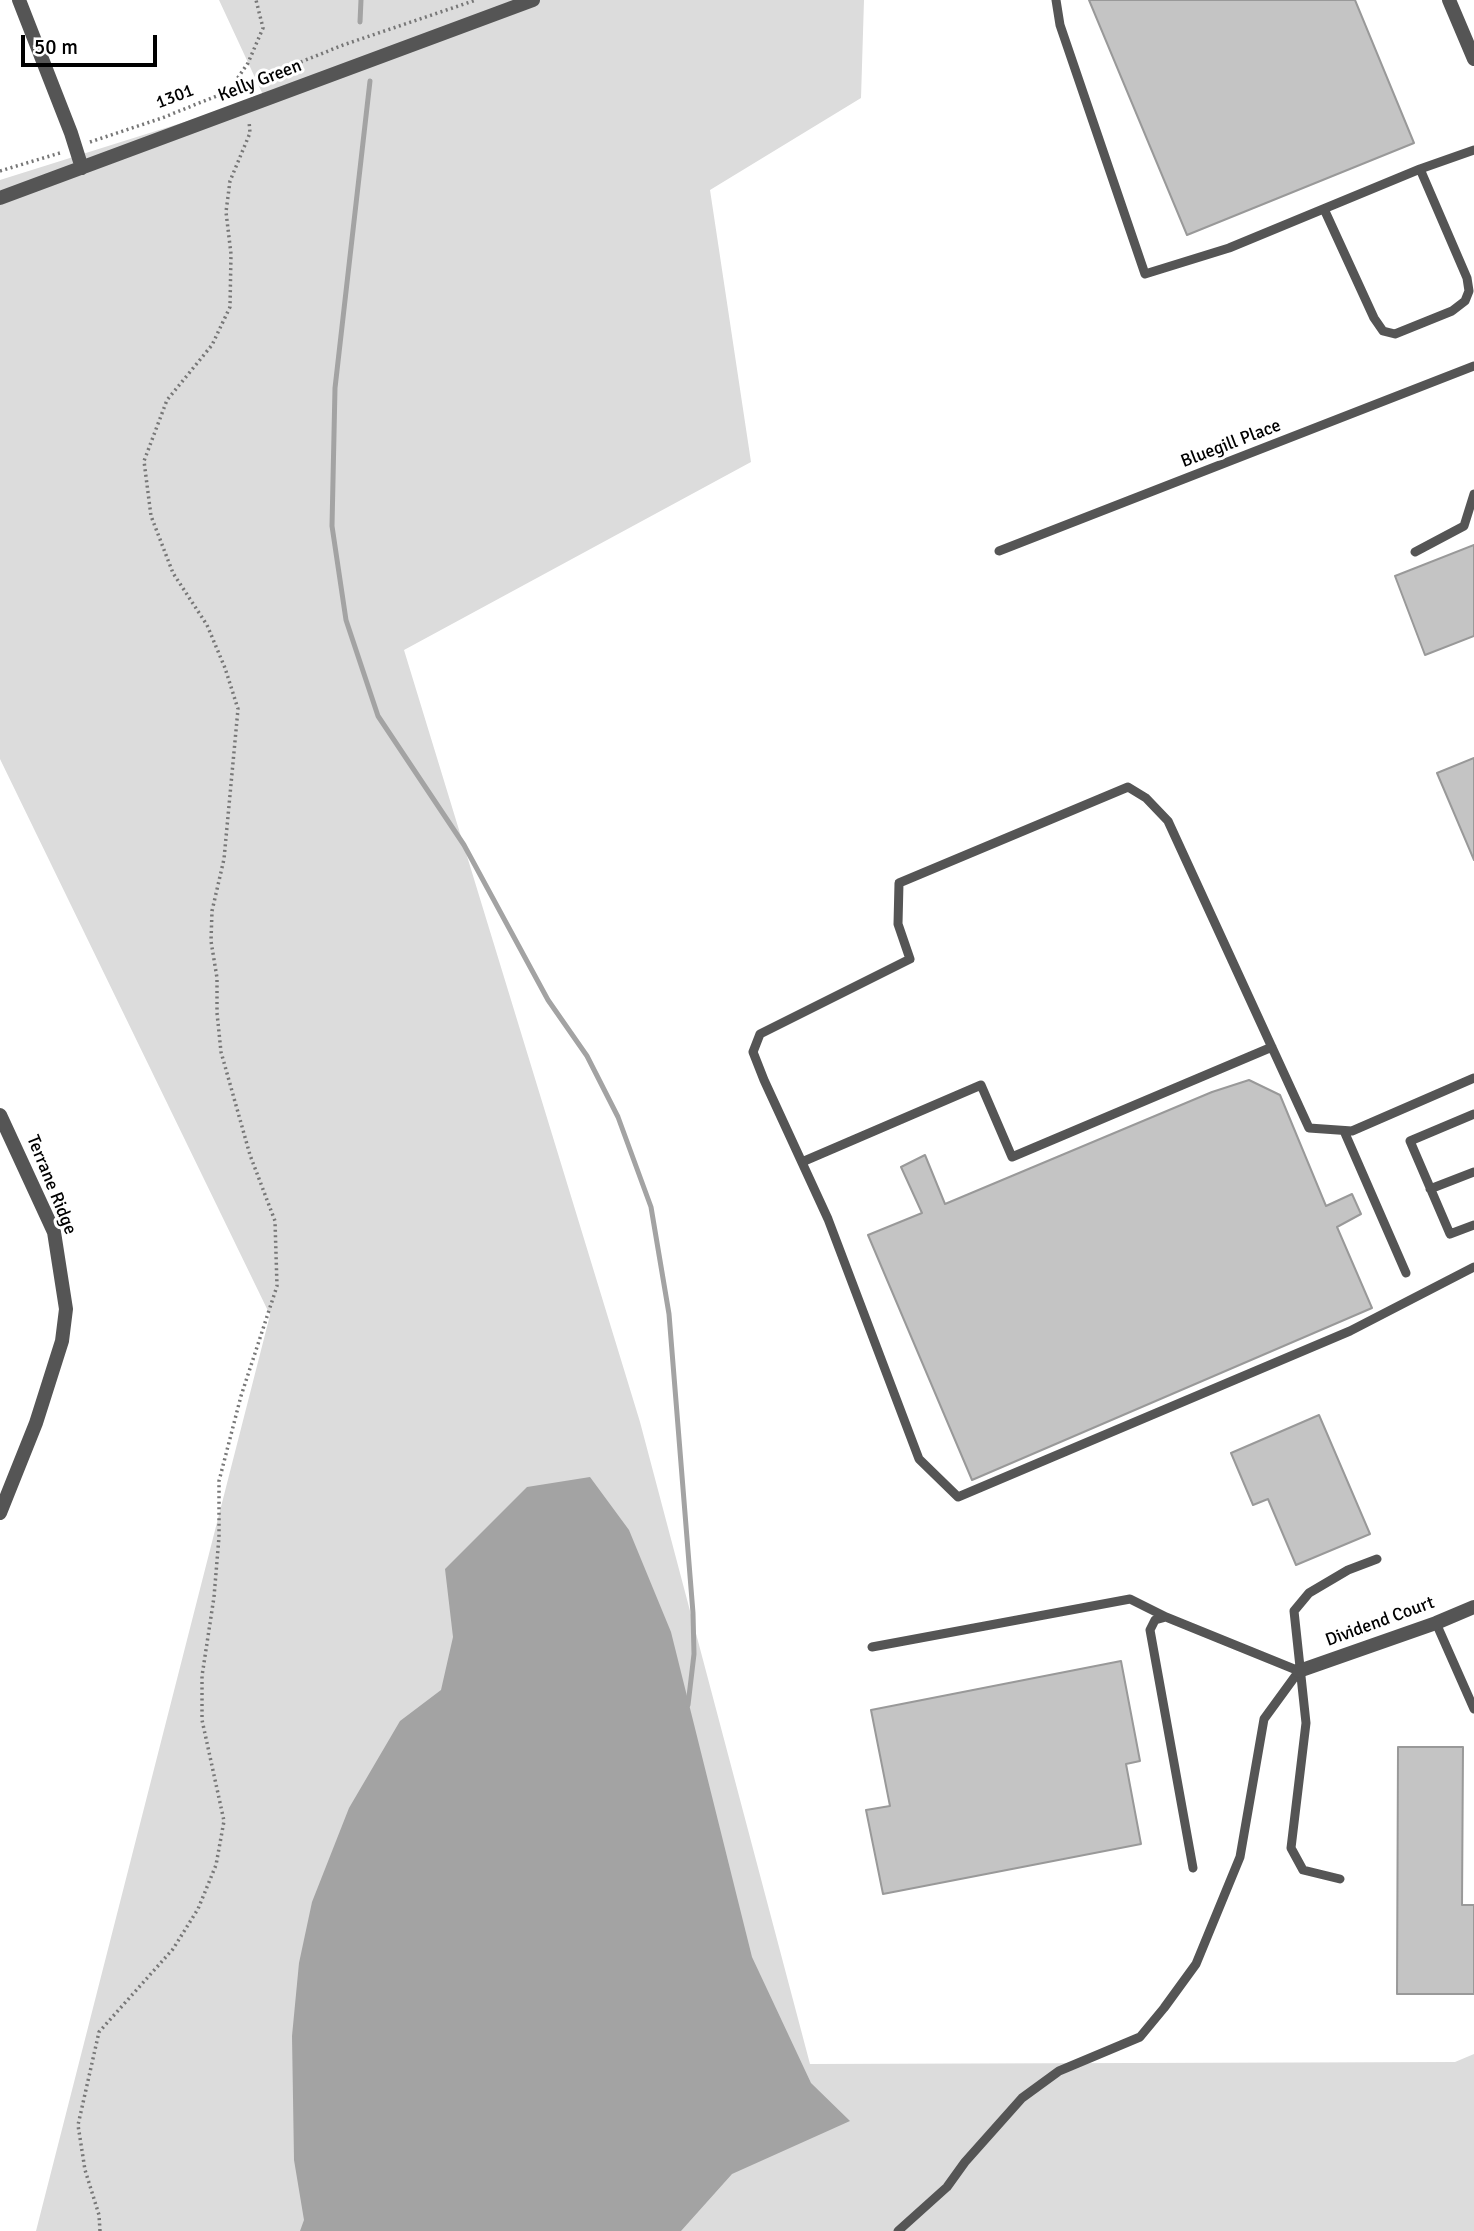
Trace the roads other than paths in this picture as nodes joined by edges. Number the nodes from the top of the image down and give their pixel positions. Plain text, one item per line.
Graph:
1 (19, 0) edge
2 (533, 0) edge
3 (1056, 0) edge
4 (1449, 0) edge
5 (1473, 54) edge
6 (1474, 150) edge
7 (82, 168) junction
8 (1420, 169) junction
9 (0, 198) edge
10 (1324, 209) junction
11 (1474, 366) edge
12 (1474, 494) edge
13 (999, 551) dead end
14 (1415, 552) dead end
15 (1272, 1047) junction
16 (1474, 1078) edge
17 (1474, 1114) edge
18 (0, 1115) edge
19 (1344, 1130) junction
20 (802, 1162) junction
21 (1474, 1172) edge
22 (1430, 1189) junction
23 (1474, 1225) edge
24 (1474, 1267) edge
25 (1406, 1273) dead end
26 (0, 1513) edge
27 (1377, 1559) dead end
28 (1474, 1607) edge
29 (1166, 1616) junction
30 (1436, 1623) junction
31 (872, 1647) dead end
32 (1299, 1671) junction
33 (1474, 1709) edge
34 (1193, 1868) dead end
35 (1340, 1879) dead end
36 (898, 2231) edge

1 - 7 street
2 - 7 street, Kelly Green
3 - 10 lane
4 - 5 street
6 - 8 lane
7 - 9 street, Kelly Green
8 - 10 lane
8 - 10 lane
11 - 13 lane, Bluegill Place
12 - 14 lane
15 - 19 lane
15 - 20 lane
15 - 20 lane
16 - 19 lane
17 - 22 lane
18 - 26 street, Terrane Ridge
19 - 25 lane
20 - 24 lane
21 - 22 lane
22 - 23 lane
27 - 32 lane
28 - 30 street, Dividend Court
29 - 31 lane
29 - 32 lane
29 - 34 lane
30 - 32 street, Dividend Court
30 - 33 lane
32 - 35 lane
32 - 36 lane

